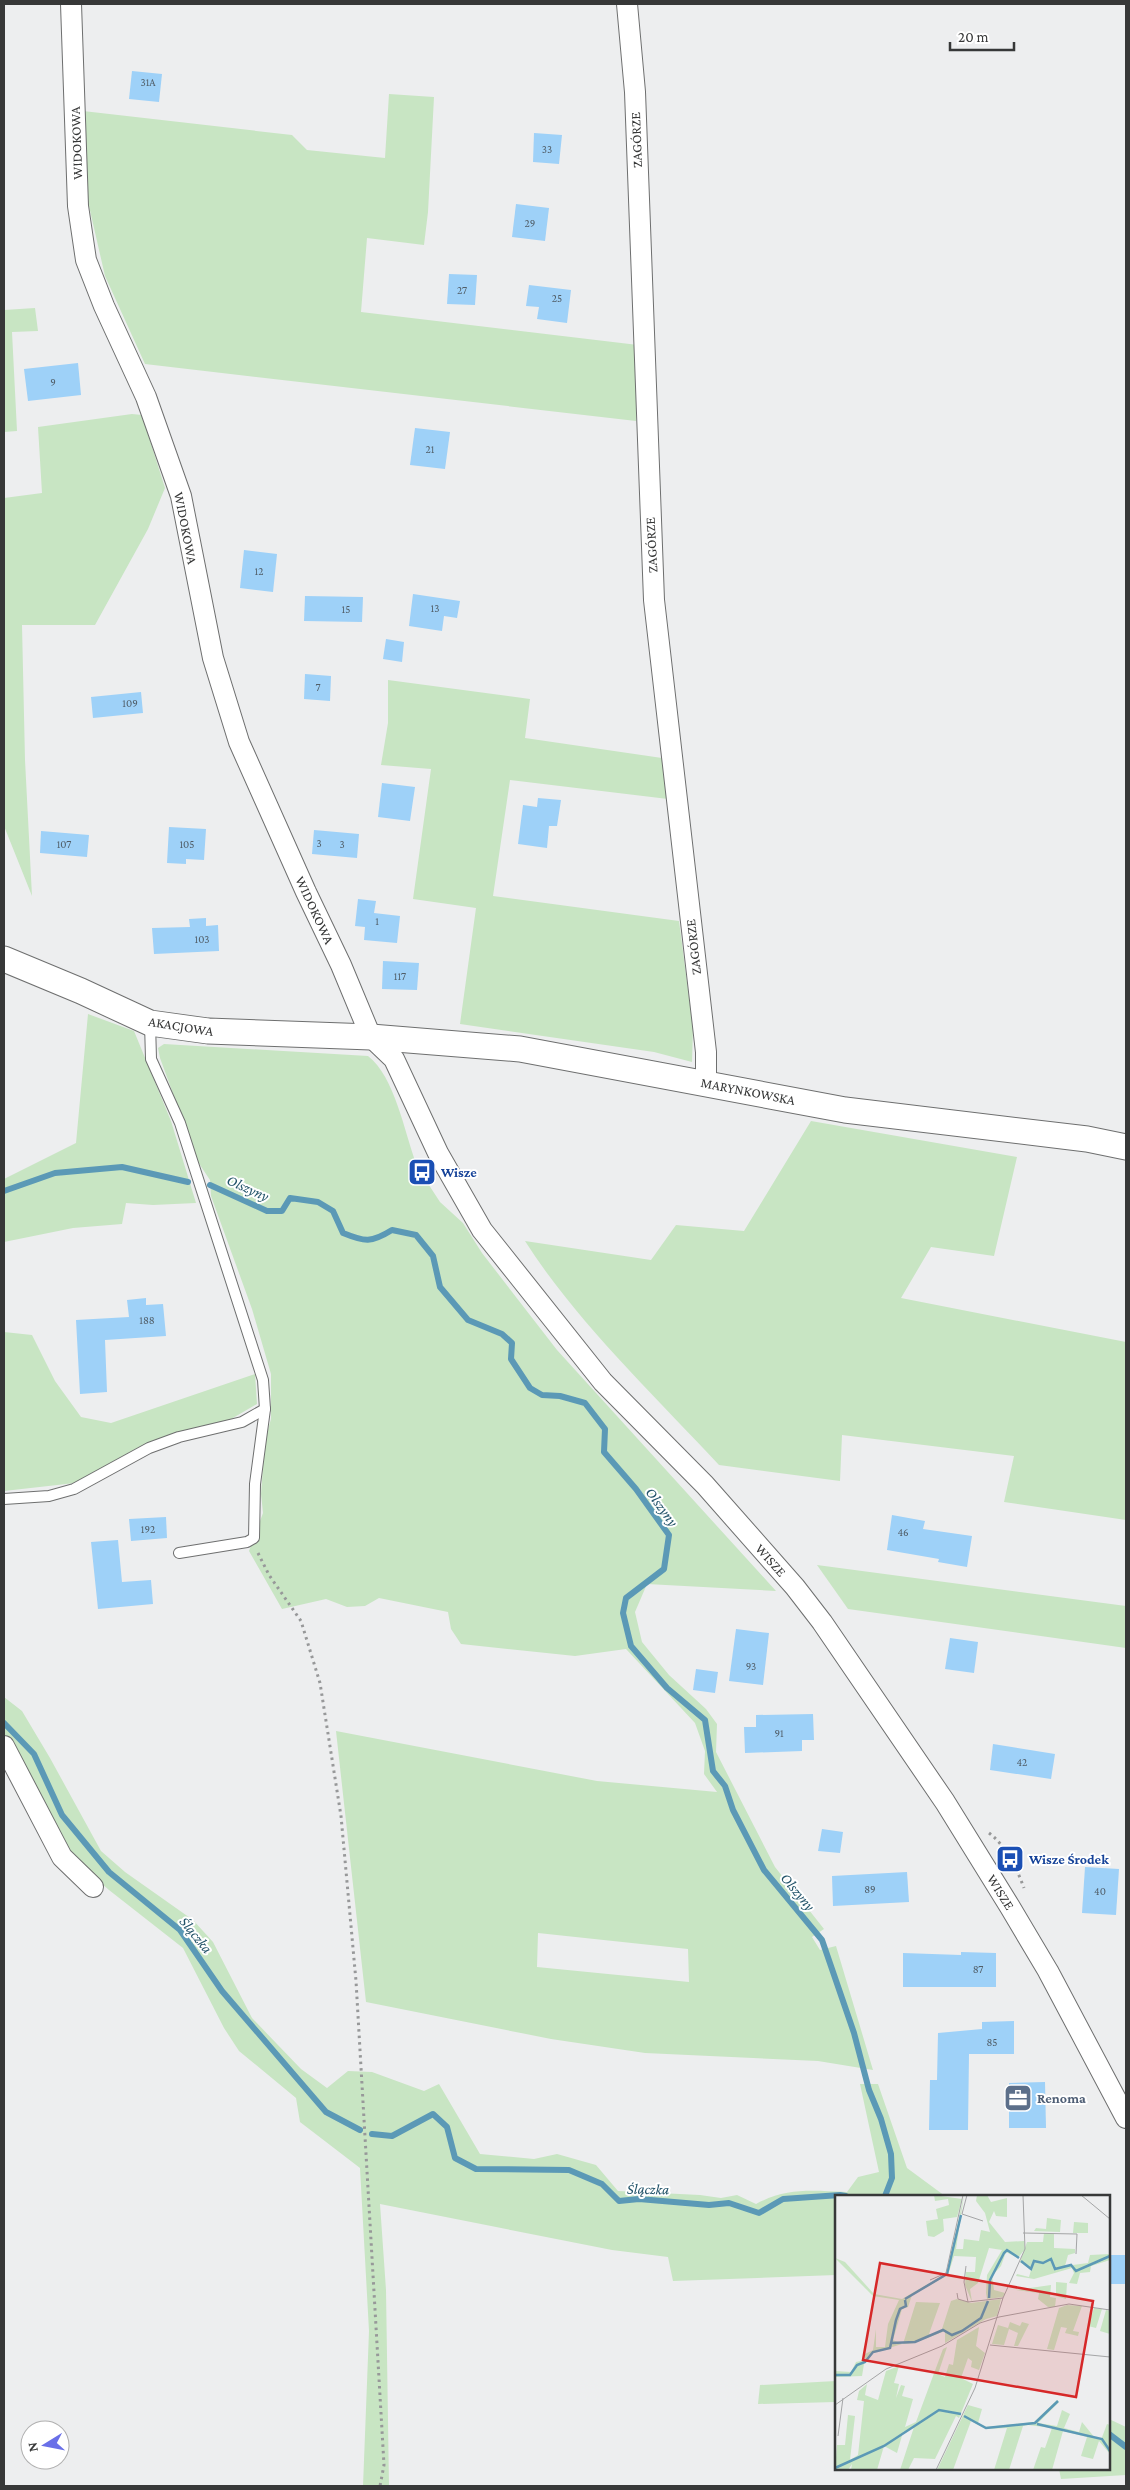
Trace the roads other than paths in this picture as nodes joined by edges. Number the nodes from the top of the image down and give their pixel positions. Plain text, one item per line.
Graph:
1 (71, 4) edge
2 (627, 4) edge
3 (4, 959) edge
4 (150, 1024) junction
5 (370, 1037) junction
6 (706, 1083) junction
7 (1126, 1147) edge
8 (265, 1409) junction
9 (4, 1499) edge
10 (179, 1553) dead end
11 (4, 1746) edge
12 (93, 1887) dead end
13 (1126, 2118) edge

1 - 5 street, WIDOKOWA
2 - 6 street, ZAGÓRZE
3 - 4 street, AKACJOWA
4 - 5 street, AKACJOWA
4 - 8 lane
5 - 6 street, MARYNKOWSKA
5 - 13 street, WISZE
6 - 7 street, MARYNKOWSKA
8 - 9 lane
8 - 10 lane
11 - 12 street

